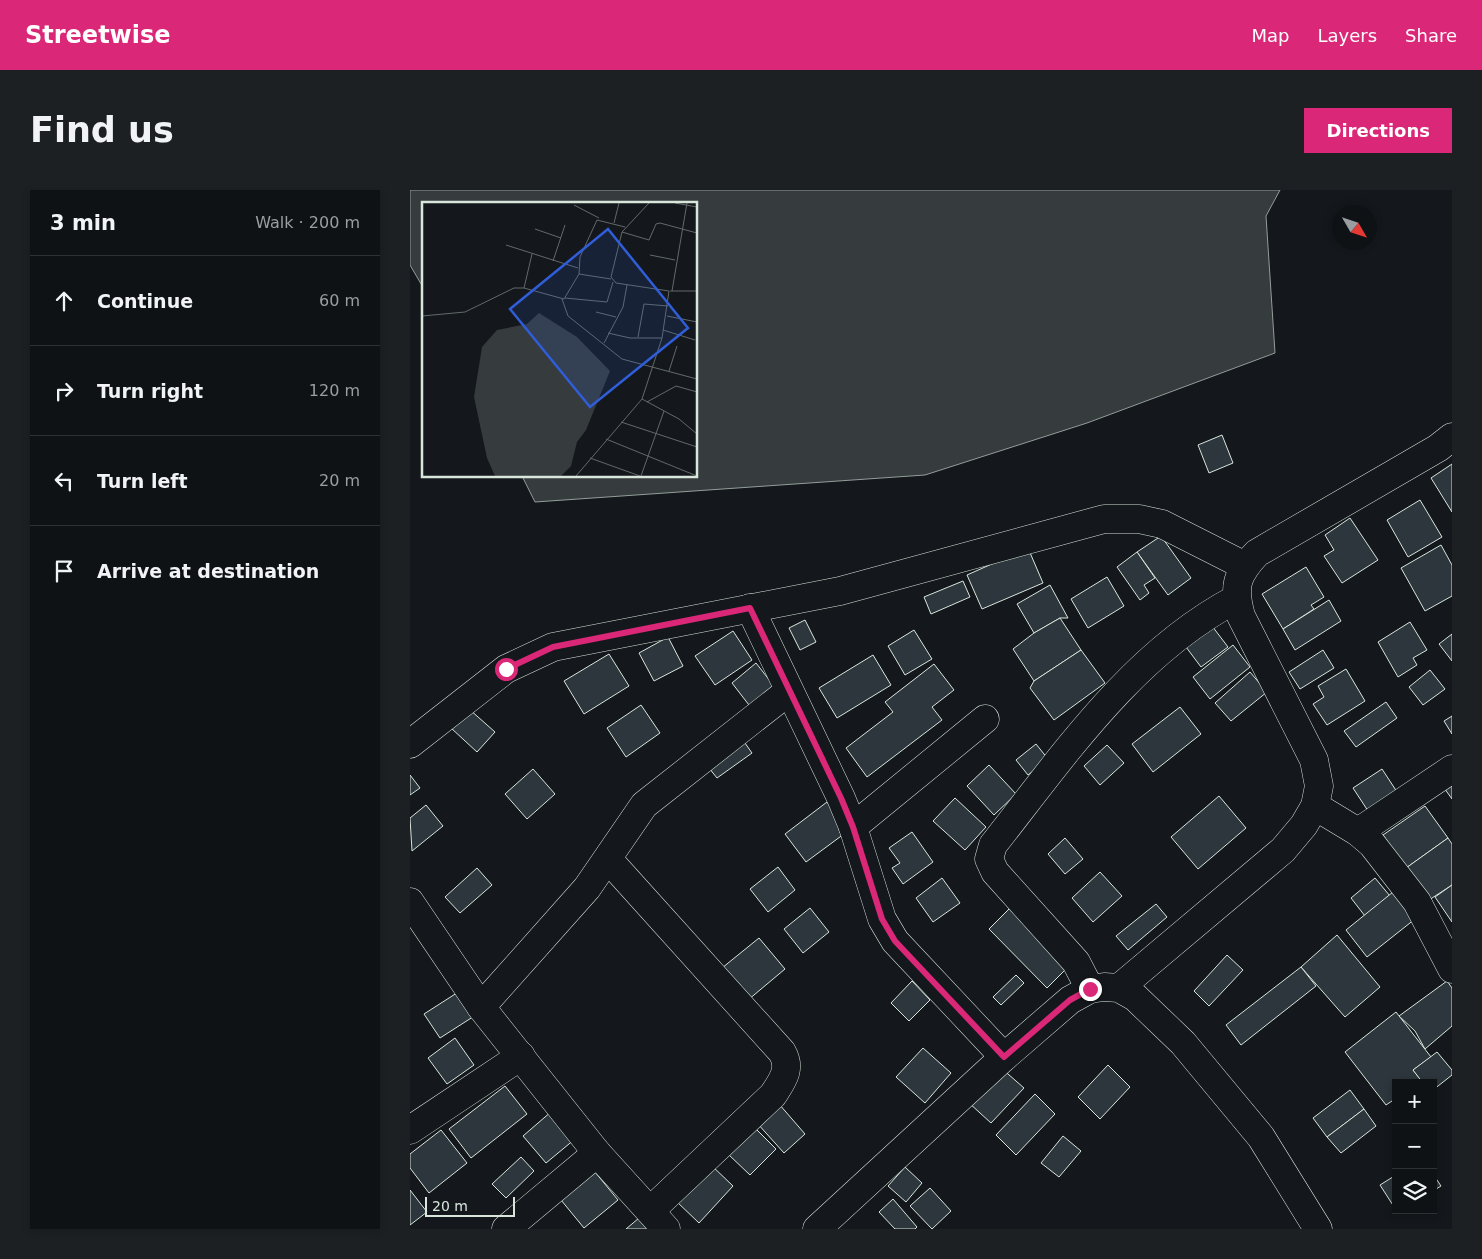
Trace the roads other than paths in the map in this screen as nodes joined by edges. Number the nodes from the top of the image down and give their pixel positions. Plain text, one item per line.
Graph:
1 (1452, 437) edge
2 (1245, 566) junction
3 (1236, 600) junction
4 (750, 608) junction
5 (789, 691) junction
6 (986, 719) dead end
7 (410, 744) edge
8 (1452, 769) edge
9 (1315, 806) junction
10 (853, 827) junction
11 (1358, 832) junction
12 (608, 858) junction
13 (410, 902) edge
14 (1452, 969) edge
15 (1119, 988) junction
16 (1090, 989) junction
17 (481, 1007) junction
18 (521, 1056) junction
19 (1004, 1057) junction
20 (410, 1130) edge
21 (597, 1152) junction
22 (658, 1220) edge
23 (506, 1229) edge
24 (817, 1229) edge
25 (1318, 1229) edge

1 - 2 street
2 - 3 street
2 - 4 street
3 - 9 street
3 - 16 street
4 - 5 street
4 - 7 street
5 - 10 street
5 - 12 street
6 - 10 street
8 - 11 street
9 - 11 street
9 - 15 street
10 - 19 street
11 - 14 street
12 - 17 street
12 - 22 street
13 - 17 street
15 - 16 street
15 - 25 street
16 - 19 street
17 - 18 street
18 - 20 street
18 - 21 street
19 - 24 street
21 - 22 street
21 - 23 street

